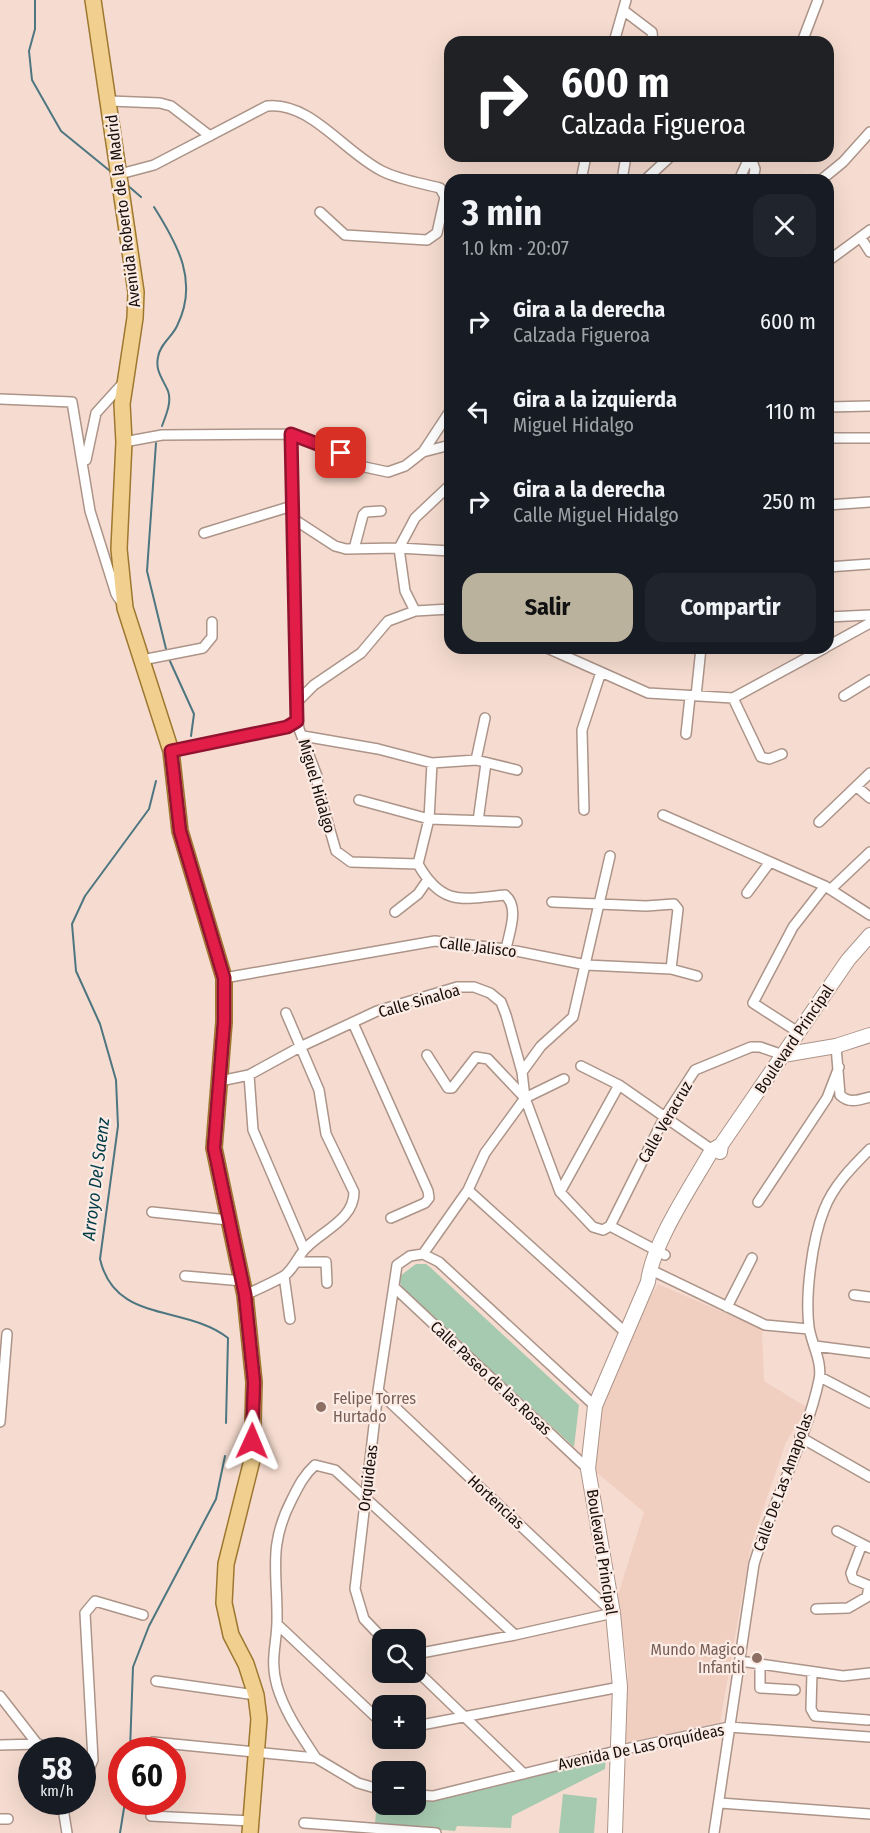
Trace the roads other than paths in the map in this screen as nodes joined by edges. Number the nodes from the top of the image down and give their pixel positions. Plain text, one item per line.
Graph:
1 (93, 0) edge
2 (626, 0) edge
3 (818, 0) edge
4 (623, 10) junction
5 (616, 36) edge
6 (652, 36) edge
7 (804, 36) edge
8 (110, 101) junction
9 (870, 132) edge
10 (210, 136) junction
11 (664, 162) edge
12 (752, 162) edge
13 (758, 162) edge
14 (755, 169) junction
15 (120, 174) junction
16 (651, 174) edge
17 (754, 174) edge
18 (828, 174) edge
19 (444, 195) edge
20 (444, 201) edge
21 (320, 213) dead end
22 (870, 230) edge
23 (861, 238) junction
24 (870, 252) edge
25 (834, 257) edge
26 (125, 381) junction
27 (0, 399) edge
28 (870, 406) edge
29 (834, 407) edge
30 (444, 420) edge
31 (291, 434) junction
32 (834, 438) edge
33 (870, 438) edge
34 (124, 442) junction
35 (444, 447) edge
36 (423, 452) junction
37 (85, 468) junction
38 (444, 491) edge
39 (870, 502) edge
40 (834, 505) edge
41 (292, 506) junction
42 (381, 512) dead end
43 (292, 518) junction
44 (204, 533) dead end
45 (399, 548) junction
46 (354, 549) junction
47 (444, 551) edge
48 (870, 564) edge
49 (834, 567) edge
50 (125, 608) junction
51 (444, 609) edge
52 (415, 611) junction
53 (870, 615) edge
54 (834, 616) edge
55 (212, 622) dead end
56 (870, 623) edge
57 (834, 643) edge
58 (560, 654) edge
59 (700, 654) edge
60 (813, 654) edge
61 (142, 660) junction
62 (601, 672) junction
63 (870, 680) edge
64 (844, 696) dead end
65 (693, 697) junction
66 (733, 698) junction
67 (297, 702) junction
68 (484, 718) dead end
69 (297, 721) junction
70 (686, 734) dead end
71 (303, 736) junction
72 (171, 751) junction
73 (782, 754) dead end
74 (481, 761) junction
75 (432, 763) junction
76 (517, 770) dead end
77 (870, 773) edge
78 (857, 787) junction
79 (870, 798) edge
80 (359, 800) dead end
81 (584, 810) dead end
82 (663, 816) dead end
83 (429, 819) junction
84 (478, 822) junction
85 (517, 822) dead end
86 (819, 822) dead end
87 (870, 852) edge
88 (610, 856) dead end
89 (770, 862) junction
90 (418, 864) junction
91 (427, 881) junction
92 (828, 888) junction
93 (747, 893) dead end
94 (552, 902) dead end
95 (600, 903) junction
96 (395, 912) dead end
97 (870, 915) edge
98 (870, 935) edge
99 (506, 949) junction
100 (586, 965) junction
101 (671, 969) junction
102 (698, 976) dead end
103 (224, 978) junction
104 (286, 1013) dead end
105 (353, 1023) junction
106 (798, 1032) junction
107 (870, 1035) edge
108 (836, 1046) junction
109 (300, 1047) junction
110 (427, 1055) dead end
111 (783, 1055) junction
112 (581, 1066) dead end
113 (839, 1067) junction
114 (522, 1072) junction
115 (249, 1075) junction
116 (564, 1079) dead end
117 (220, 1081) junction
118 (619, 1085) junction
119 (870, 1097) edge
120 (525, 1098) junction
121 (664, 1118) junction
122 (870, 1149) edge
123 (717, 1150) junction
124 (468, 1190) junction
125 (560, 1192) junction
126 (758, 1202) dead end
127 (152, 1212) dead end
128 (391, 1218) dead end
129 (228, 1220) junction
130 (610, 1226) junction
131 (304, 1249) junction
132 (661, 1253) junction
133 (423, 1254) junction
134 (752, 1258) dead end
135 (298, 1262) junction
136 (651, 1275) junction
137 (185, 1276) dead end
138 (284, 1276) junction
139 (327, 1283) dead end
140 (394, 1287) junction
141 (244, 1288) junction
142 (854, 1295) dead end
143 (870, 1297) edge
144 (727, 1307) junction
145 (290, 1319) dead end
146 (809, 1329) junction
147 (625, 1332) junction
148 (0, 1338) edge
149 (815, 1346) junction
150 (870, 1353) edge
151 (820, 1377) junction
152 (378, 1391) junction
153 (870, 1403) edge
154 (595, 1406) junction
155 (0, 1422) edge
156 (800, 1437) junction
157 (588, 1469) junction
158 (870, 1477) edge
159 (366, 1496) junction
160 (837, 1531) dead end
161 (866, 1546) edge
162 (870, 1586) edge
163 (816, 1609) dead end
164 (613, 1613) junction
165 (143, 1615) dead end
166 (277, 1624) junction
167 (374, 1629) edge
168 (515, 1635) junction
169 (426, 1652) edge
170 (740, 1661) junction
171 (760, 1665) junction
172 (812, 1672) junction
173 (870, 1673) edge
174 (426, 1680) edge
175 (156, 1681) dead end
176 (620, 1687) junction
177 (795, 1690) dead end
178 (256, 1695) junction
179 (0, 1696) edge
180 (372, 1714) edge
181 (465, 1717) junction
182 (868, 1720) dead end
183 (426, 1724) edge
184 (729, 1727) junction
185 (33, 1737) edge
186 (92, 1737) edge
187 (870, 1737) edge
188 (0, 1745) edge
189 (18, 1746) edge
190 (186, 1746) edge
191 (616, 1751) junction
192 (257, 1754) junction
193 (316, 1758) junction
194 (524, 1774) junction
195 (372, 1787) edge
196 (426, 1796) edge
197 (720, 1803) junction
198 (870, 1814) edge
199 (66, 1815) edge
200 (151, 1816) dead end
201 (304, 1823) dead end
202 (250, 1827) edge
203 (322, 1828) edge
204 (381, 1830) edge
205 (67, 1833) edge
206 (436, 1833) edge
207 (615, 1833) edge
208 (714, 1833) edge

1 - 8 main road, Avenida Roberto de la Madrid
2 - 4 street
3 - 7 street
4 - 5 street
4 - 6 street
8 - 10 street
8 - 15 main road, Avenida Roberto de la Madrid
9 - 18 street
10 - 15 street
10 - 19 street
11 - 16 street
12 - 14 street
13 - 14 street
14 - 17 street
15 - 26 main road, Avenida Roberto de la Madrid
20 - 21 street
22 - 23 street
23 - 24 street
23 - 25 street
26 - 34 main road, Avenida Roberto de la Madrid
26 - 37 street
27 - 37 street
28 - 29 street
30 - 36 street
31 - 34 street
31 - 36 street
31 - 41 street, Miguel Hidalgo
32 - 33 street
34 - 50 main road, Avenida Roberto de la Madrid
35 - 36 street
37 - 50 street
38 - 45 street
39 - 40 street
41 - 43 street, Miguel Hidalgo
41 - 44 street
42 - 46 street
43 - 46 street
43 - 67 street, Miguel Hidalgo
45 - 46 street
45 - 47 street
45 - 52 street
48 - 49 street
50 - 61 main road, Avenida Roberto de la Madrid
51 - 52 street
52 - 67 street
53 - 54 street
55 - 61 street
56 - 57 street
58 - 62 street
59 - 65 street
60 - 66 street
61 - 72 main road, Avenida Roberto de la Madrid
62 - 65 street
62 - 81 street
63 - 64 street
65 - 66 street
65 - 70 street
66 - 73 street
67 - 69 street, Miguel Hidalgo
68 - 74 street
69 - 71 street, Miguel Hidalgo
69 - 72 street
71 - 75 street
71 - 90 street, Miguel Hidalgo
72 - 103 main road, Avenida Roberto de la Madrid
74 - 75 street
74 - 76 street
74 - 84 street
75 - 83 street
77 - 78 street
78 - 79 street
78 - 86 street
80 - 83 street
82 - 89 street
83 - 84 street
83 - 90 street
84 - 85 street
87 - 92 street
88 - 95 street
89 - 92 street
89 - 93 street
90 - 91 street
91 - 96 street
91 - 99 street
92 - 97 street
92 - 106 street
94 - 95 street
95 - 100 street
95 - 101 street
98 - 106 street, Boulevard Principal
99 - 100 street, Calle Jalisco
99 - 103 street, Calle Jalisco
100 - 101 street, Calle Jalisco
100 - 114 street
101 - 102 street, Calle Jalisco
103 - 117 main road, Avenida Roberto de la Madrid
104 - 109 street
105 - 109 street, Calle Sinaloa
105 - 114 street, Calle Sinaloa
105 - 128 street
106 - 111 street, Boulevard Principal
107 - 108 street
108 - 111 street
108 - 113 street
109 - 115 street, Calle Sinaloa
109 - 131 street
110 - 120 street
111 - 121 street, Calle Veracruz
111 - 123 street, Boulevard Principal
112 - 118 street
113 - 119 street
113 - 126 street
114 - 120 street, Calle Sinaloa
115 - 117 street, Calle Sinaloa
115 - 131 street
116 - 120 street
117 - 129 main road, Avenida Roberto de la Madrid
118 - 121 street
118 - 125 street
120 - 124 street
120 - 125 street, Calle Sinaloa
121 - 123 street
121 - 130 street, Calle Veracruz
122 - 146 street, Calle De Las Amapolas
123 - 132 street, Boulevard Principal
124 - 133 street
124 - 147 street
125 - 130 street
127 - 129 street
129 - 141 main road, Avenida Roberto de la Madrid
130 - 132 street
131 - 135 street
132 - 136 street, Boulevard Principal
133 - 140 street, Orquideas
133 - 154 street
134 - 144 street
135 - 138 street
135 - 139 street
136 - 144 street
136 - 147 street, Boulevard Principal
137 - 141 street
138 - 141 street
138 - 145 street
140 - 152 street, Orquideas
140 - 157 street, Calle Paseo de las Rosas
141 - 178 main road, Avenida Roberto de la Madrid
142 - 143 street
144 - 146 street
146 - 149 street, Calle De Las Amapolas
147 - 154 street, Boulevard Principal
148 - 155 street
149 - 150 street
149 - 151 street, Calle De Las Amapolas
151 - 153 street
151 - 156 street, Calle De Las Amapolas
152 - 159 street, Orquideas
152 - 164 street, Hortencias
154 - 157 street, Boulevard Principal
156 - 158 street
156 - 170 street, Calle De Las Amapolas
157 - 164 street, Boulevard Principal
159 - 166 street
159 - 167 street, Orquideas
159 - 168 street
160 - 161 street
161 - 162 street
162 - 163 street
164 - 168 street
164 - 176 street, Boulevard Principal
165 - 186 street
166 - 180 street
166 - 193 street
168 - 169 street
170 - 171 street
170 - 184 street, Calle De Las Amapolas
171 - 172 street
171 - 177 street
172 - 173 street
172 - 182 street
174 - 181 street
175 - 178 street
176 - 181 street
176 - 191 street, Boulevard Principal
178 - 192 main road, Avenida Roberto de la Madrid
179 - 185 street
181 - 183 street
181 - 194 street
184 - 187 street, Avenida De Las Orquídeas
184 - 191 street, Avenida De Las Orquídeas
184 - 197 street, Calle De Las Amapolas
188 - 189 street
190 - 192 street
191 - 194 street, Avenida De Las Orquídeas
191 - 207 street, Boulevard Principal
192 - 193 street
192 - 202 main road, Avenida Roberto de la Madrid
193 - 195 street
194 - 196 street, Avenida De Las Orquídeas
197 - 198 street
197 - 208 street, Calle De Las Amapolas
199 - 205 street
200 - 202 street
201 - 203 street
203 - 204 street
204 - 206 street

